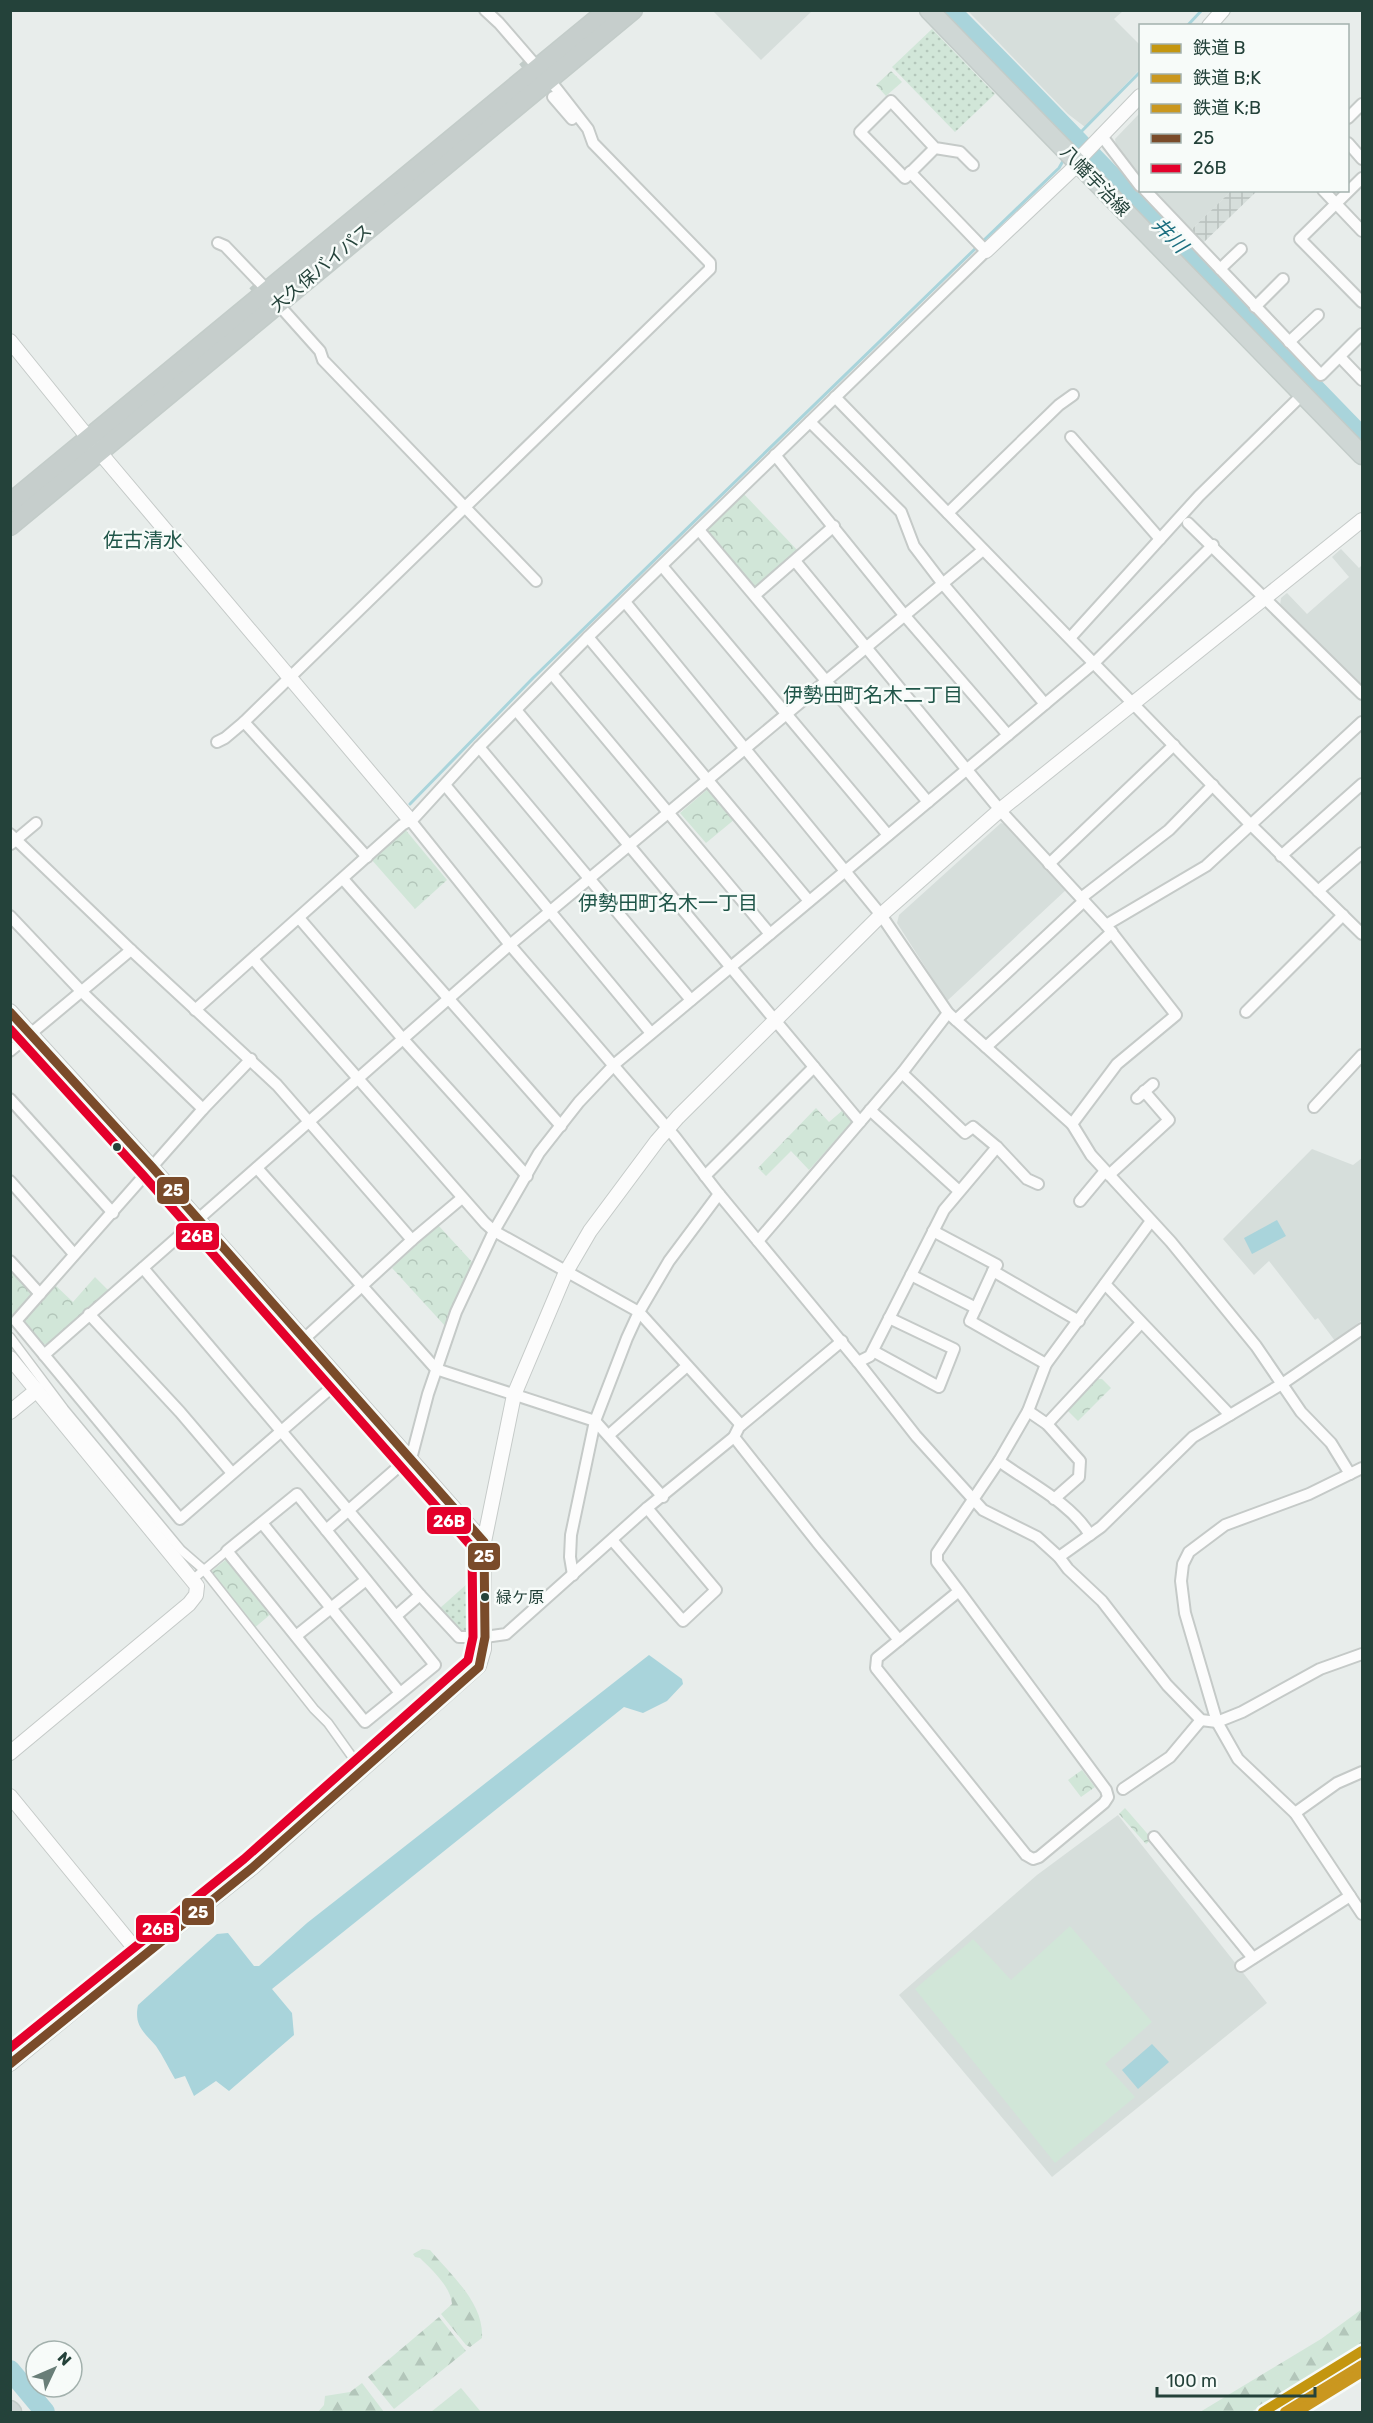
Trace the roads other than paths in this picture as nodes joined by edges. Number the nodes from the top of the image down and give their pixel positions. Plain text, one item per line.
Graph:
1 (608, 10) edge
2 (633, 10) edge
3 (929, 10) edge
4 (1223, 10) edge
5 (487, 13) edge
6 (1211, 24) edge
7 (541, 76) junction
8 (1139, 97) edge
9 (1362, 104) edge
10 (1349, 116) edge
11 (1100, 137) junction
12 (593, 143) junction
13 (1349, 145) edge
14 (935, 148) junction
15 (1081, 159) junction
16 (1362, 159) edge
17 (973, 165) dead end
18 (910, 172) junction
19 (1362, 178) edge
20 (1139, 185) edge
21 (1349, 190) edge
22 (1147, 192) edge
23 (1325, 192) edge
24 (1347, 192) edge
25 (1335, 203) junction
26 (1362, 231) edge
27 (984, 249) junction
28 (1241, 249) dead end
29 (1220, 269) junction
30 (1283, 279) dead end
31 (270, 299) junction
32 (1362, 302) edge
33 (1254, 306) junction
34 (1318, 315) dead end
35 (1362, 334) edge
36 (10, 341) edge
37 (1289, 342) junction
38 (1340, 357) junction
39 (1362, 380) edge
40 (1303, 394) junction
41 (1073, 395) dead end
42 (835, 397) junction
43 (810, 422) junction
44 (1071, 437) dead end
45 (89, 438) junction
46 (100, 452) junction
47 (775, 455) junction
48 (1362, 455) edge
49 (10, 503) edge
50 (465, 505) junction
51 (948, 513) junction
52 (1362, 520) edge
53 (1188, 523) dead end
54 (10, 526) edge
55 (834, 526) junction
56 (699, 530) junction
57 (1160, 539) junction
58 (1213, 545) junction
59 (983, 550) junction
60 (795, 561) junction
61 (662, 566) junction
62 (536, 581) dead end
63 (943, 584) junction
64 (755, 595) junction
65 (1265, 599) junction
66 (625, 602) junction
67 (905, 616) junction
68 (588, 637) junction
69 (1070, 638) junction
70 (865, 649) junction
71 (1094, 663) junction
72 (552, 674) junction
73 (289, 676) junction
74 (827, 681) junction
75 (1362, 694) edge
76 (1045, 704) junction
77 (1134, 705) junction
78 (516, 710) junction
79 (787, 714) junction
80 (244, 722) junction
81 (1362, 722) edge
82 (1008, 735) junction
83 (217, 742) dead end
84 (1174, 745) junction
85 (479, 747) junction
86 (745, 749) junction
87 (966, 770) junction
88 (708, 780) junction
89 (1362, 784) edge
90 (445, 785) junction
91 (1213, 785) junction
92 (928, 802) junction
93 (1000, 810) junction
94 (669, 812) junction
95 (410, 820) junction
96 (36, 824) dead end
97 (1250, 824) junction
98 (888, 835) junction
99 (12, 839) edge
100 (629, 846) junction
101 (1362, 853) edge
102 (1281, 856) junction
103 (367, 857) junction
104 (1049, 864) junction
105 (845, 871) junction
106 (343, 879) junction
107 (589, 879) junction
108 (1318, 891) junction
109 (1082, 899) junction
110 (809, 901) junction
111 (550, 912) junction
112 (881, 915) junction
113 (1343, 915) junction
114 (10, 916) edge
115 (298, 918) junction
116 (1109, 929) junction
117 (770, 934) junction
118 (1362, 934) edge
119 (510, 945) junction
120 (131, 950) junction
121 (253, 959) junction
122 (731, 967) junction
123 (82, 992) junction
124 (449, 998) junction
125 (691, 1000) junction
126 (195, 1010) junction
127 (10, 1011) edge
128 (1246, 1012) dead end
129 (952, 1017) junction
130 (775, 1019) junction
131 (651, 1033) junction
132 (31, 1034) junction
133 (403, 1039) junction
134 (986, 1047) junction
135 (10, 1051) edge
136 (1362, 1055) edge
137 (251, 1059) junction
138 (612, 1066) junction
139 (814, 1067) junction
140 (902, 1073) junction
141 (357, 1079) junction
142 (1144, 1091) dead end
143 (10, 1099) edge
144 (1314, 1107) dead end
145 (203, 1109) junction
146 (870, 1110) junction
147 (309, 1122) junction
148 (860, 1122) junction
149 (1072, 1124) junction
150 (561, 1126) junction
151 (668, 1128) junction
152 (997, 1147) junction
153 (152, 1167) junction
154 (257, 1168) junction
155 (1107, 1173) junction
156 (527, 1176) junction
157 (705, 1176) junction
158 (10, 1181) edge
159 (1038, 1184) dead end
160 (959, 1191) junction
161 (718, 1194) junction
162 (462, 1198) junction
163 (1080, 1201) dead end
164 (112, 1213) junction
165 (199, 1219) junction
166 (1151, 1221) junction
167 (494, 1231) junction
168 (933, 1231) junction
169 (412, 1240) junction
170 (758, 1241) junction
171 (74, 1254) junction
172 (10, 1260) edge
173 (143, 1268) junction
174 (993, 1271) junction
175 (566, 1272) junction
176 (911, 1275) junction
177 (1105, 1284) junction
178 (363, 1287) junction
179 (40, 1294) junction
180 (976, 1308) junction
181 (639, 1312) junction
182 (89, 1314) junction
183 (889, 1318) junction
184 (1079, 1321) junction
185 (1141, 1323) junction
186 (1362, 1329) edge
187 (10, 1337) edge
188 (303, 1339) junction
189 (842, 1341) junction
190 (873, 1351) junction
191 (44, 1355) junction
192 (10, 1358) edge
193 (858, 1362) junction
194 (1046, 1365) junction
195 (687, 1366) junction
196 (436, 1368) junction
197 (339, 1381) junction
198 (1282, 1384) junction
199 (37, 1390) junction
200 (514, 1395) junction
201 (1028, 1411) junction
202 (10, 1412) edge
203 (1230, 1415) junction
204 (595, 1421) junction
205 (1047, 1424) junction
206 (741, 1425) junction
207 (281, 1431) junction
208 (609, 1435) junction
209 (734, 1437) junction
210 (408, 1458) junction
211 (999, 1461) junction
212 (1362, 1467) edge
213 (232, 1473) junction
214 (1350, 1474) junction
215 (663, 1497) junction
216 (1054, 1498) junction
217 (974, 1499) junction
218 (647, 1508) junction
219 (349, 1511) junction
220 (262, 1523) junction
221 (326, 1530) junction
222 (1090, 1535) junction
223 (612, 1540) junction
224 (484, 1542) junction
225 (227, 1551) junction
226 (1059, 1557) junction
227 (204, 1570) junction
228 (573, 1575) junction
229 (192, 1580) junction
230 (366, 1580) junction
231 (959, 1591) junction
232 (420, 1595) junction
233 (332, 1608) junction
234 (396, 1616) junction
235 (296, 1636) junction
236 (485, 1637) junction
237 (899, 1640) junction
238 (1362, 1654) edge
239 (400, 1693) junction
240 (1201, 1720) junction
241 (1217, 1722) junction
242 (10, 1753) edge
243 (358, 1765) dead end
244 (1362, 1772) edge
245 (1123, 1789) dead end
246 (10, 1796) edge
247 (1295, 1813) junction
248 (1154, 1837) dead end
249 (1350, 1896) junction
250 (1362, 1914) edge
251 (141, 1956) junction
252 (1253, 1958) junction
253 (1241, 1966) dead end
254 (10, 2064) edge

1 - 7 highway, 大久保バイパス
2 - 7 highway, 大久保バイパス
3 - 15 main road, 八幡宇治線
4 - 6 street
5 - 7 street
5 - 7 street
7 - 12 street
7 - 12 street
7 - 31 highway, 大久保バイパス
8 - 11 street
9 - 10 street
11 - 15 street
11 - 20 street
12 - 50 street
13 - 16 street
14 - 17 street
14 - 18 street
14 - 18 street
15 - 27 street
15 - 40 main road, 八幡宇治線
18 - 27 street
19 - 21 street
22 - 29 street
23 - 25 street
24 - 25 street
25 - 26 street
25 - 32 street
27 - 42 street
28 - 29 street
29 - 33 street
30 - 33 street
31 - 45 highway, 大久保バイパス
31 - 46 highway, 大久保バイパス
31 - 50 street
33 - 37 street
34 - 37 street
35 - 38 street
36 - 45 street
37 - 38 street
38 - 39 street
40 - 48 main road, 八幡宇治線
40 - 57 street
41 - 51 street
42 - 43 street
42 - 51 street
43 - 47 street
43 - 63 street
44 - 57 street
45 - 46 street
45 - 49 highway, 大久保バイパス
46 - 54 highway, 大久保バイパス
46 - 73 street
47 - 55 street
47 - 56 street
50 - 62 street
50 - 73 street
51 - 59 street
52 - 65 street
53 - 58 street
55 - 60 street
55 - 67 street
56 - 61 street
56 - 64 street
57 - 69 street
58 - 65 street
58 - 71 street
59 - 63 street
59 - 69 street
60 - 64 street
60 - 70 street
61 - 66 street
61 - 79 street
63 - 67 street
63 - 76 street
64 - 74 street
65 - 75 street
65 - 77 street
66 - 68 street
66 - 86 street
67 - 70 street
67 - 82 street
68 - 72 street
68 - 88 street
69 - 71 street
70 - 74 street
70 - 87 street
71 - 76 street
71 - 77 street
72 - 78 street
72 - 94 street
73 - 80 street
73 - 95 street
74 - 79 street
74 - 92 street
76 - 82 street
77 - 84 street
77 - 93 street
78 - 85 street
78 - 100 street
79 - 86 street
79 - 98 street
80 - 83 street
80 - 103 street
81 - 97 street
82 - 87 street
84 - 91 street
84 - 104 street
85 - 90 street
85 - 107 street
86 - 88 street
86 - 105 street
87 - 92 street
87 - 93 street
88 - 94 street
88 - 110 street
89 - 102 street
90 - 95 street
90 - 111 street
91 - 97 street
91 - 109 street
92 - 98 street
93 - 104 street
93 - 112 street
94 - 100 street
94 - 117 street
95 - 103 street
95 - 119 street
96 - 99 street
97 - 102 street
97 - 116 street
98 - 105 street
99 - 120 street
100 - 107 street
100 - 122 street
101 - 108 street
102 - 108 street
103 - 106 street
104 - 109 street
105 - 110 street
105 - 112 street
106 - 115 street
106 - 124 street
107 - 111 street
107 - 125 street
108 - 113 street
109 - 116 street
109 - 129 street
110 - 117 street
111 - 119 street
111 - 131 street
112 - 129 street
112 - 130 street
113 - 118 street
113 - 128 street
114 - 123 street
115 - 121 street
115 - 133 street
116 - 134 street
116 - 149 street
117 - 122 street
119 - 124 street
119 - 138 street
120 - 123 street
120 - 126 street
121 - 126 street
121 - 141 street
122 - 125 street
122 - 130 street
123 - 132 street
123 - 145 street
124 - 133 street
124 - 150 street
125 - 131 street
126 - 137 street
127 - 132 street
129 - 134 street
129 - 140 street
130 - 139 street
130 - 151 street
131 - 138 street
132 - 135 street
132 - 153 street
133 - 141 street
133 - 156 street
134 - 149 street
136 - 144 street
137 - 145 street
137 - 147 street
138 - 150 street
138 - 151 street
139 - 148 street
139 - 157 street
140 - 146 street
140 - 152 street
141 - 147 street
141 - 162 street
142 - 155 street
143 - 164 street
145 - 153 street
146 - 148 street
146 - 160 street
147 - 154 street
147 - 169 street
148 - 170 street
149 - 155 street
150 - 156 street
151 - 157 street
151 - 175 street
152 - 159 street
152 - 160 street
153 - 164 street
153 - 165 street
154 - 165 street
154 - 178 street
155 - 163 street
155 - 166 street
156 - 167 street
157 - 161 street
158 - 171 street
160 - 168 street
161 - 170 street
161 - 181 street
162 - 167 street
162 - 169 street
164 - 171 street
165 - 173 street
165 - 188 street
166 - 177 street
166 - 198 street
167 - 175 street
167 - 196 street
168 - 174 street
168 - 176 street
169 - 178 street
170 - 189 street
171 - 179 street
172 - 179 street
173 - 182 street
173 - 207 street
174 - 180 street
174 - 184 street
175 - 181 street
175 - 200 street
176 - 180 street
176 - 183 street
177 - 184 street
177 - 185 street
178 - 188 street
178 - 196 street
179 - 191 street
180 - 194 street
181 - 195 street
181 - 204 street
182 - 191 street
182 - 213 street
183 - 190 street
183 - 190 street
184 - 194 street
185 - 203 street
185 - 205 street
186 - 198 street
187 - 227 street
188 - 197 street
189 - 193 street
189 - 206 street
190 - 193 street
191 - 213 street
192 - 199 street
193 - 217 street
194 - 201 street
195 - 206 street
195 - 208 street
196 - 200 street
196 - 210 street
197 - 207 street
197 - 210 street
198 - 203 street
198 - 214 street
199 - 202 street
199 - 229 street
200 - 204 street
200 - 224 street
201 - 205 street
201 - 211 street
203 - 222 street
204 - 208 street
204 - 228 street
205 - 216 street
206 - 209 street
207 - 213 street
207 - 219 street
208 - 215 street
209 - 215 street
209 - 237 street
210 - 219 street
210 - 224 street
211 - 216 street
211 - 217 street
212 - 214 street
214 - 241 street
215 - 218 street
216 - 222 street
217 - 226 street
217 - 231 street
218 - 223 street
218 - 223 street
219 - 221 street
219 - 232 street
220 - 221 street
220 - 225 street
220 - 233 street
221 - 230 street
222 - 226 street
223 - 228 street
224 - 236 street
225 - 227 street
225 - 235 street
226 - 240 street
227 - 229 street
227 - 243 street
228 - 236 street
229 - 242 street
230 - 233 street
230 - 234 street
231 - 237 street
231 - 237 street
232 - 234 street
232 - 236 street
233 - 235 street
233 - 239 street
234 - 239 street
235 - 239 street
236 - 251 street
238 - 241 street
240 - 241 street
240 - 245 street
241 - 247 street
244 - 247 street
246 - 251 street
247 - 249 street
248 - 252 street
249 - 250 street
249 - 252 street
251 - 254 street
252 - 253 street

